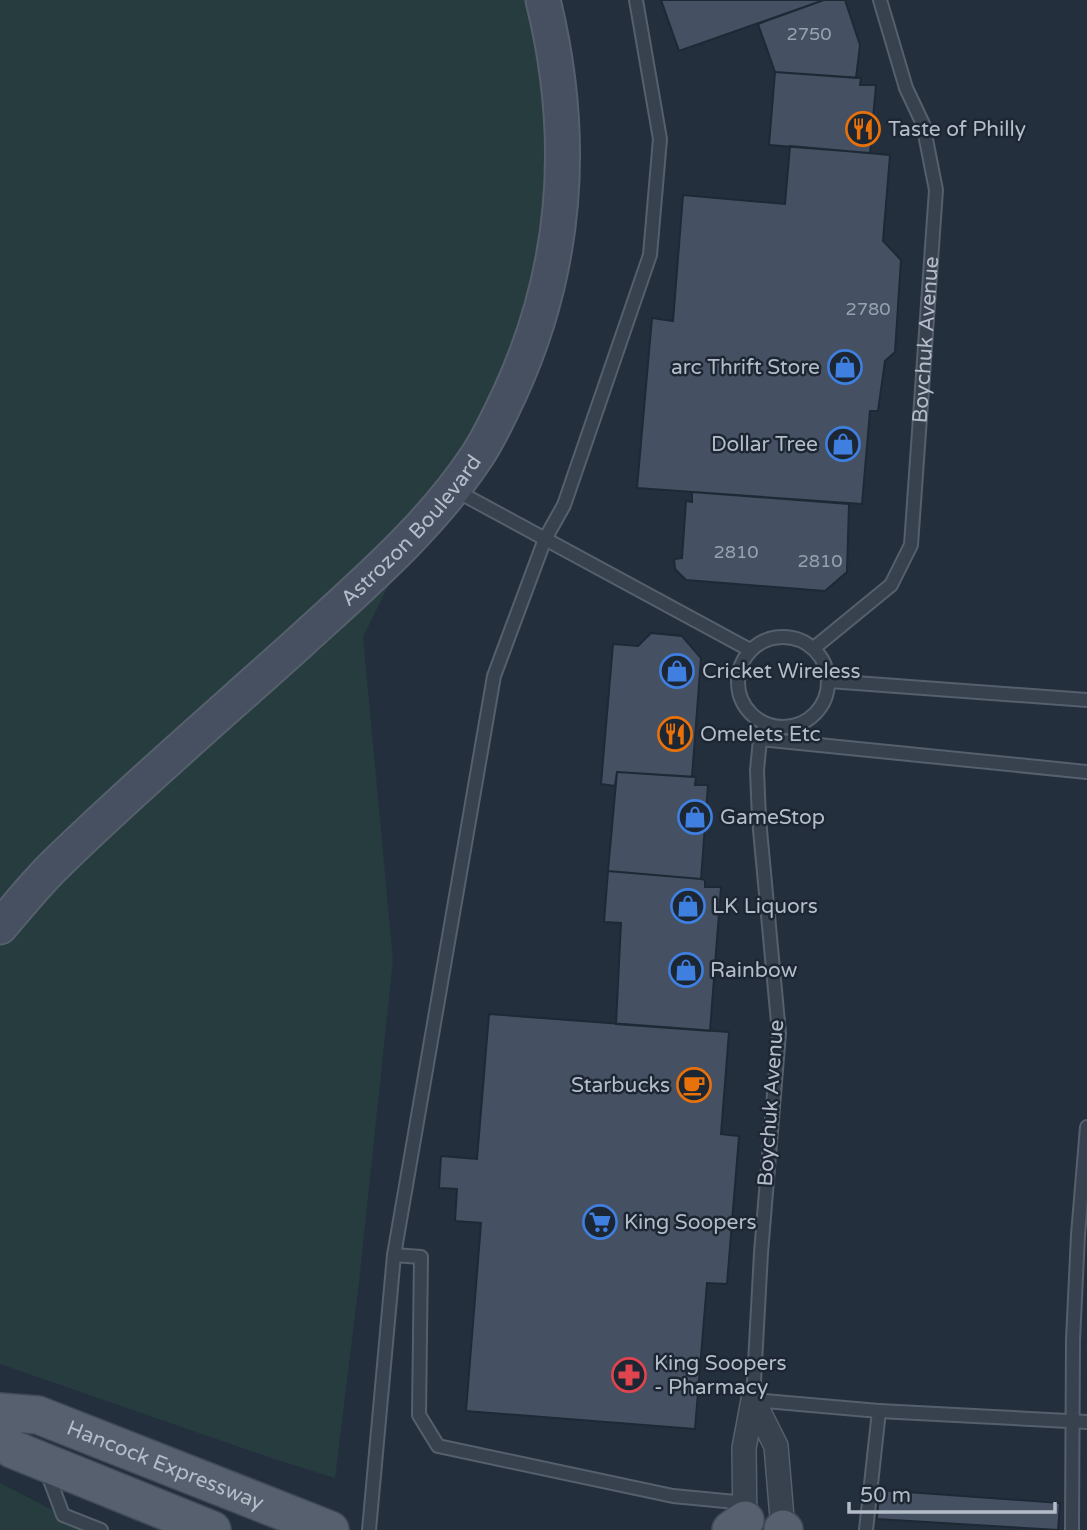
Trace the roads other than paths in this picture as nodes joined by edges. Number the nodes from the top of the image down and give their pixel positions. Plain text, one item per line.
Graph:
1 (543, 0) edge
2 (636, 0) edge
3 (880, 0) edge
4 (453, 489) junction
5 (545, 539) junction
6 (814, 648) junction
7 (750, 650) junction
8 (828, 681) junction
9 (1087, 700) edge
10 (766, 724) junction
11 (760, 739) junction
12 (1087, 772) edge
13 (0, 927) edge
14 (1087, 1127) edge
15 (1086, 1141) edge
16 (1082, 1235) edge
17 (394, 1255) junction
18 (753, 1401) junction
19 (879, 1411) junction
20 (0, 1412) edge
21 (1072, 1421) junction
22 (1087, 1422) edge
23 (0, 1437) edge
24 (43, 1462) junction
25 (742, 1521) edge
26 (101, 1530) edge
27 (212, 1530) edge
28 (330, 1530) edge
29 (369, 1530) edge
30 (783, 1530) edge
31 (866, 1530) edge
32 (1072, 1530) edge

1 - 4 main road, Astrozon Boulevard
2 - 5 lane
3 - 6 lane, Boychuk Avenue
4 - 5 lane
4 - 13 main road, Astrozon Boulevard
5 - 7 lane
5 - 17 lane
6 - 7 lane
6 - 8 lane
7 - 10 lane
8 - 9 lane
8 - 10 lane
10 - 11 lane, Boychuk Avenue
11 - 12 lane
11 - 18 lane, Boychuk Avenue
14 - 15 lane
15 - 16 lane
16 - 21 lane
17 - 25 lane
17 - 29 lane
18 - 19 lane
18 - 25 street, Boychuk Avenue
18 - 30 street
19 - 21 lane
19 - 31 lane
20 - 28 main road, Hancock Expressway
21 - 22 lane
21 - 32 lane
23 - 24 main road, Hancock Expressway
24 - 26 lane
24 - 27 main road, Hancock Expressway

